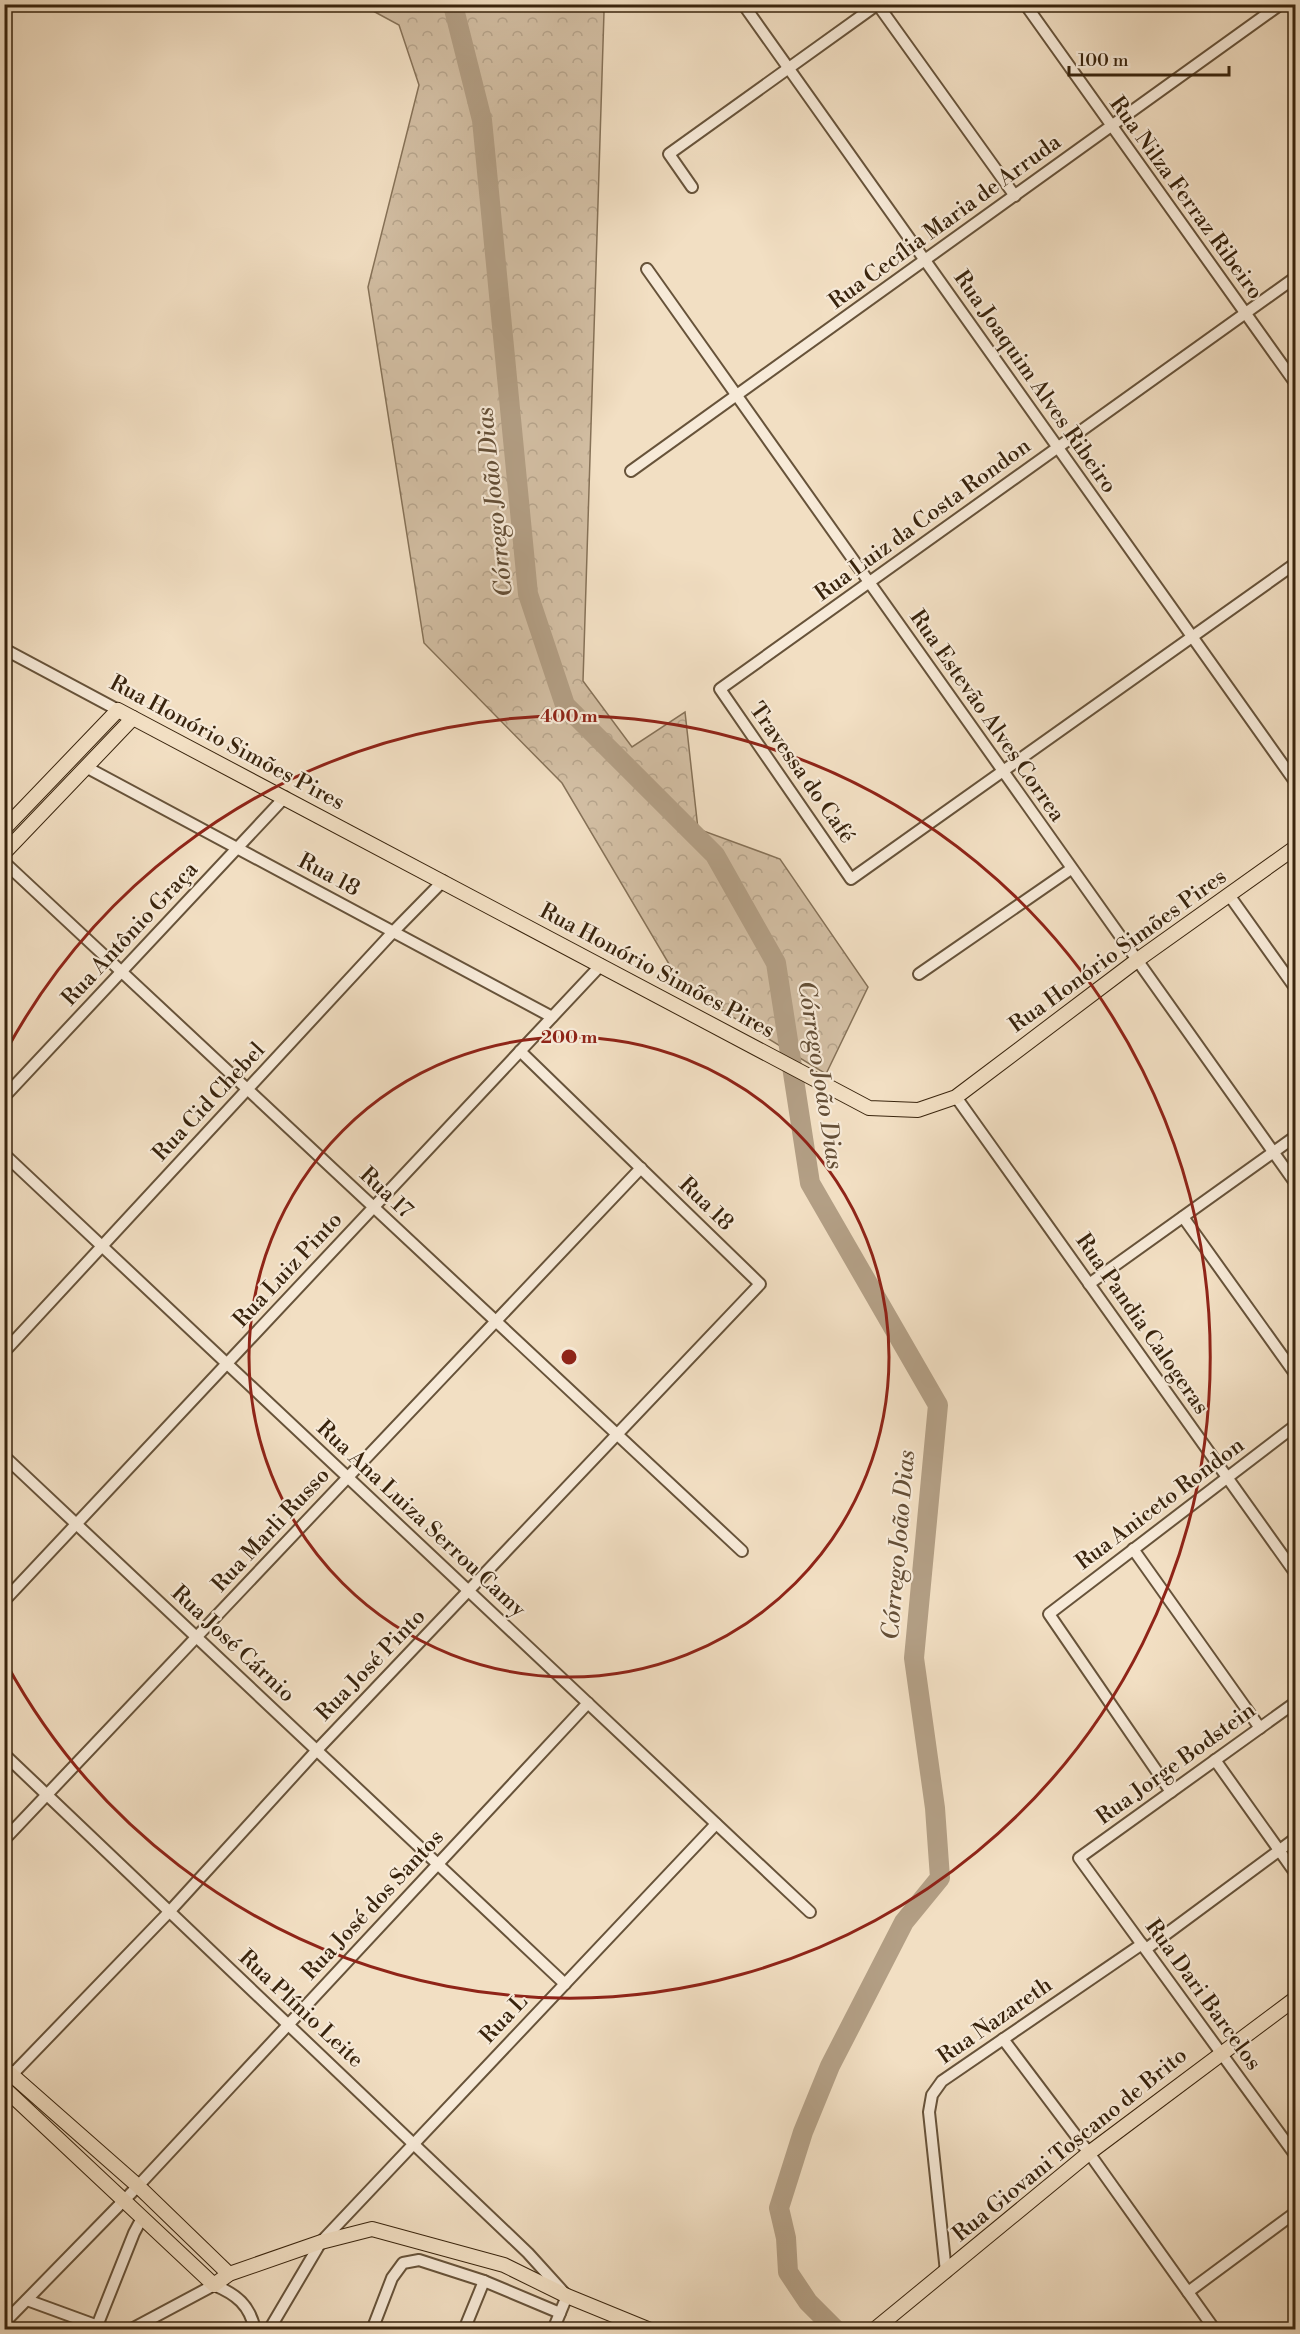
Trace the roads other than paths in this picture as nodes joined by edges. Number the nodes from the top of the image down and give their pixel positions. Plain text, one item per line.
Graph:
1 (743, 4) edge
2 (1024, 4) edge
3 (1281, 4) edge
4 (878, 5) edge
5 (789, 69) junction
6 (1112, 126) junction
7 (692, 187) dead end
8 (1015, 196) junction
9 (925, 260) junction
10 (647, 269) dead end
11 (1296, 277) edge
12 (1245, 314) junction
13 (1296, 384) edge
14 (736, 396) junction
15 (1058, 447) junction
16 (631, 471) dead end
17 (1296, 562) edge
18 (869, 583) junction
19 (1192, 636) junction
20 (4, 649) edge
21 (720, 689) joint
22 (118, 710) junction
23 (133, 718) junction
24 (86, 766) junction
25 (1002, 771) junction
26 (1296, 783) edge
27 (285, 798) junction
28 (4, 829) edge
29 (1296, 847) edge
30 (237, 848) junction
31 (4, 853) edge
32 (4, 862) edge
33 (1071, 869) junction
34 (443, 881) junction
35 (1229, 895) junction
36 (393, 932) junction
37 (1136, 961) junction
38 (601, 965) junction
39 (122, 972) junction
40 (919, 975) dead end
41 (1296, 989) edge
42 (552, 1017) junction
43 (520, 1051) junction
44 (247, 1089) junction
45 (4, 1097) edge
46 (956, 1097) junction
47 (1296, 1136) edge
48 (1273, 1152) junction
49 (4, 1154) edge
50 (641, 1168) junction
51 (1296, 1184) edge
52 (374, 1208) junction
53 (1182, 1217) junction
54 (103, 1246) junction
55 (760, 1284) joint
56 (1089, 1284) junction
57 (496, 1322) junction
58 (4, 1352) edge
59 (227, 1364) junction
60 (1296, 1375) edge
61 (1296, 1425) edge
62 (617, 1435) junction
63 (4, 1456) edge
64 (1227, 1477) junction
65 (348, 1478) junction
66 (77, 1524) junction
67 (1133, 1549) junction
68 (741, 1551) dead end
69 (1296, 1574) edge
70 (469, 1591) junction
71 (4, 1601) edge
72 (197, 1637) junction
73 (1296, 1702) edge
74 (588, 1703) junction
75 (1260, 1728) junction
76 (317, 1750) junction
77 (4, 1754) edge
78 (1215, 1760) junction
79 (1171, 1792) junction
80 (48, 1795) junction
81 (716, 1824) junction
82 (1296, 1838) edge
83 (4, 1840) edge
84 (1279, 1850) junction
85 (1079, 1858) joint
86 (438, 1864) junction
87 (1296, 1874) edge
88 (171, 1911) junction
89 (810, 1912) dead end
90 (1144, 1947) junction
91 (565, 1984) junction
92 (1296, 1998) edge
93 (289, 2024) junction
94 (1003, 2039) junction
95 (1221, 2053) junction
96 (7, 2075) edge
97 (4, 2088) edge
98 (415, 2143) junction
99 (1089, 2153) junction
100 (1296, 2156) edge
101 (138, 2187) junction
102 (124, 2200) junction
103 (1296, 2212) edge
104 (142, 2218) junction
105 (321, 2242) junction
106 (946, 2272) junction
107 (229, 2274) junction
108 (484, 2282) junction
109 (214, 2285) junction
110 (231, 2292) junction
111 (1188, 2292) junction
112 (567, 2296) junction
113 (27, 2300) junction
114 (560, 2313) junction
115 (4, 2323) edge
116 (97, 2326) junction
117 (646, 2329) edge
118 (109, 2330) edge
119 (130, 2330) edge
120 (255, 2330) edge
121 (269, 2330) edge
122 (372, 2330) edge
123 (464, 2330) edge
124 (553, 2330) edge
125 (874, 2330) edge
126 (1215, 2330) edge

1 - 5 street, Rua Joaquim Alves Ribeiro
2 - 6 street, Rua Nilza Ferraz Ribeiro
3 - 6 street, Rua Cecília Maria de Arruda
4 - 5 street
4 - 8 street
5 - 7 street
5 - 9 street, Rua Joaquim Alves Ribeiro
6 - 8 street, Rua Cecília Maria de Arruda
6 - 12 street, Rua Nilza Ferraz Ribeiro
8 - 9 street, Rua Cecília Maria de Arruda
9 - 14 street, Rua Cecília Maria de Arruda
9 - 15 street, Rua Joaquim Alves Ribeiro
10 - 14 street, Rua Estevão Alves Correa
11 - 12 street, Rua Luiz da Costa Rondon
12 - 13 street, Rua Nilza Ferraz Ribeiro
12 - 15 street, Rua Luiz da Costa Rondon
14 - 16 street, Rua Cecília Maria de Arruda
14 - 18 street, Rua Estevão Alves Correa
15 - 18 street, Rua Luiz da Costa Rondon
15 - 19 street, Rua Joaquim Alves Ribeiro
17 - 19 street
18 - 21 street, Rua Luiz da Costa Rondon
18 - 25 street, Rua Estevão Alves Correa
19 - 25 street
19 - 26 street, Rua Joaquim Alves Ribeiro
20 - 22 street, Rua Honório Simões Pires
21 - 25 street, Travessa do Café
22 - 23 main road, Rua Honório Simões Pires
22 - 28 main road
23 - 24 main road
23 - 27 main road, Rua Honório Simões Pires
24 - 30 street, Rua 18
24 - 31 main road
25 - 33 street, Rua Estevão Alves Correa
27 - 30 street, Rua Antônio Graça
27 - 34 main road, Rua Honório Simões Pires
29 - 35 main road, Rua Honório Simões Pires
30 - 36 street, Rua 18
30 - 39 street, Rua Antônio Graça
32 - 39 street, Rua 17
33 - 37 street, Rua Estevão Alves Correa
33 - 40 street
34 - 36 street, Rua Cid Chebel
34 - 38 main road, Rua Honório Simões Pires
35 - 37 main road, Rua Honório Simões Pires
35 - 41 street
36 - 42 street, Rua 18
36 - 44 street, Rua Cid Chebel
37 - 46 main road, Rua Honório Simões Pires
37 - 48 street, Rua Estevão Alves Correa
38 - 42 street, Rua Luiz Pinto
38 - 46 main road, Rua Honório Simões Pires
39 - 44 street, Rua 17
39 - 45 street, Rua Antônio Graça
42 - 43 street, Rua Luiz Pinto
43 - 50 street, Rua 18
43 - 52 street, Rua Luiz Pinto
44 - 52 street, Rua 17
44 - 54 street, Rua Cid Chebel
46 - 56 street, Rua Pandia Calogeras
47 - 48 street
48 - 51 street, Rua Estevão Alves Correa
48 - 53 street
49 - 54 street, Rua Ana Luiza Serrou Camy
50 - 55 street, Rua 18
50 - 57 street, Rua Marli Russo
52 - 57 street, Rua 17
52 - 59 street, Rua Luiz Pinto
53 - 56 street
53 - 60 street
54 - 58 street, Rua Cid Chebel
54 - 59 street, Rua Ana Luiza Serrou Camy
55 - 62 street, Rua José Pinto
56 - 64 street, Rua Pandia Calogeras
57 - 62 street, Rua 17
57 - 65 street, Rua Marli Russo
59 - 65 street, Rua Ana Luiza Serrou Camy
59 - 66 street, Rua Luiz Pinto
61 - 64 street, Rua Aniceto Rondon
62 - 68 street, Rua 17
62 - 70 street, Rua José Pinto
63 - 66 street, Rua José Cárnio
64 - 67 street, Rua Aniceto Rondon
64 - 69 street, Rua Pandia Calogeras
65 - 70 street, Rua Ana Luiza Serrou Camy
65 - 72 street, Rua Marli Russo
66 - 71 street, Rua Luiz Pinto
66 - 72 street, Rua José Cárnio
67 - 75 street
67 - 79 street, Rua Aniceto Rondon
70 - 74 street, Rua Ana Luiza Serrou Camy
70 - 76 street, Rua José Pinto
72 - 76 street, Rua José Cárnio
72 - 80 street, Rua Marli Russo
73 - 75 street, Rua Jorge Bodstein
74 - 81 street, Rua Ana Luiza Serrou Camy
74 - 86 street, Rua José dos Santos
75 - 78 street, Rua Jorge Bodstein
76 - 86 street, Rua José Cárnio
76 - 88 street, Rua José Pinto
77 - 80 street, Rua Plínio Leite
78 - 79 street, Rua Jorge Bodstein
78 - 84 street
79 - 85 street, Rua Jorge Bodstein
80 - 83 street, Rua Marli Russo
80 - 88 street, Rua Plínio Leite
81 - 89 street, Rua Ana Luiza Serrou Camy
81 - 91 street, Rua L
82 - 84 street, Rua Nazareth
84 - 87 street
84 - 90 street, Rua Nazareth
85 - 90 street, Rua Dari Barcelos
86 - 91 street, Rua José Cárnio
86 - 93 street, Rua José dos Santos
88 - 93 street, Rua Plínio Leite
88 - 96 street, Rua José Pinto
90 - 94 street, Rua Nazareth
90 - 95 street, Rua Dari Barcelos
91 - 98 street, Rua L
92 - 95 main road, Rua Giovani Toscano de Brito
93 - 98 street, Rua Plínio Leite
93 - 101 street, Rua José dos Santos
94 - 99 street
94 - 106 street, Rua Nazareth
95 - 99 main road, Rua Giovani Toscano de Brito
95 - 100 street, Rua Dari Barcelos
96 - 101 main road
97 - 102 main road
98 - 105 street, Rua L
98 - 112 street, Rua Plínio Leite
99 - 106 main road, Rua Giovani Toscano de Brito
99 - 111 street
101 - 102 street, Rua José dos Santos
101 - 107 main road
102 - 104 main road
102 - 113 street, Rua José dos Santos
103 - 111 street
104 - 109 main road
104 - 116 street
105 - 107 main road
105 - 112 main road
105 - 121 street
106 - 125 main road, Rua Giovani Toscano de Brito
107 - 109 main road
107 - 110 street
108 - 114 street
108 - 122 street
108 - 123 street
109 - 110 street
109 - 119 street
110 - 120 street
111 - 126 street
112 - 114 street
112 - 117 main road
113 - 115 street, Rua José dos Santos
113 - 116 street
114 - 124 street
116 - 118 street

